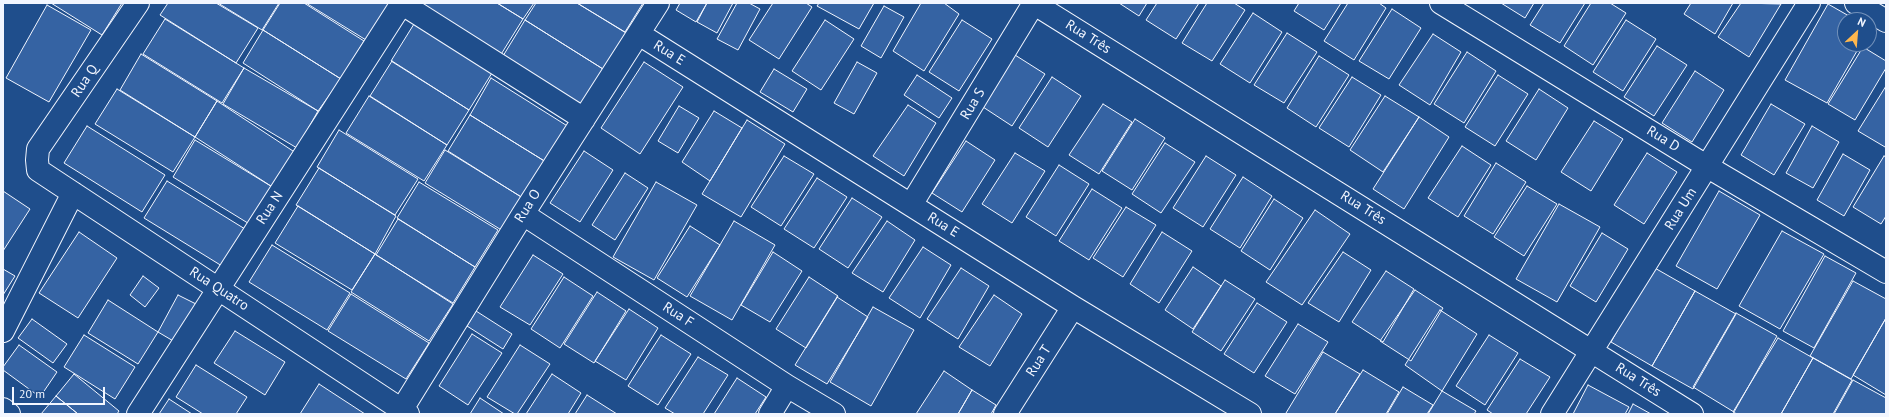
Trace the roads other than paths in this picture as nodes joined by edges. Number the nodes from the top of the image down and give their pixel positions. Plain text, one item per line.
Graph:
1 (138, 3) edge
2 (401, 3) edge
3 (658, 3) edge
4 (1033, 3) edge
5 (1441, 3) edge
6 (1809, 3) edge
7 (1856, 3) edge
8 (1886, 22) edge
9 (639, 34) junction
10 (584, 119) junction
11 (37, 160) joint
12 (1708, 167) junction
13 (73, 193) junction
14 (912, 205) junction
15 (523, 214) junction
16 (1886, 272) edge
17 (218, 288) junction
18 (1073, 307) junction
19 (3, 330) edge
20 (1592, 352) junction
21 (787, 386) junction
22 (3, 409) edge
23 (402, 413) edge
24 (8, 414) edge
25 (138, 414) edge
26 (770, 414) edge
27 (834, 414) edge
28 (1005, 414) edge
29 (1250, 414) edge
30 (1552, 414) edge
31 (1692, 414) edge

1 - 11 street, Rua Q
2 - 10 street
2 - 17 street, Rua N
3 - 9 street, Rua O
4 - 14 street, Rua S
4 - 20 street, Rua Três
5 - 12 street, Rua D
6 - 12 street, Rua Um
7 - 8 street
9 - 10 street, Rua O
9 - 14 street, Rua E
10 - 15 street, Rua O
11 - 13 street, Rua Quatro
12 - 16 street, Rua D
12 - 20 street, Rua Um
13 - 17 street, Rua Quatro
13 - 19 street
14 - 18 street, Rua E
15 - 21 street, Rua F
15 - 23 street, Rua O
17 - 23 street, Rua Quatro
17 - 25 street, Rua N
18 - 28 street, Rua T
18 - 29 street, Rua E
20 - 30 street, Rua Um
20 - 31 street, Rua Três
21 - 26 street
21 - 27 street, Rua F
22 - 24 street

